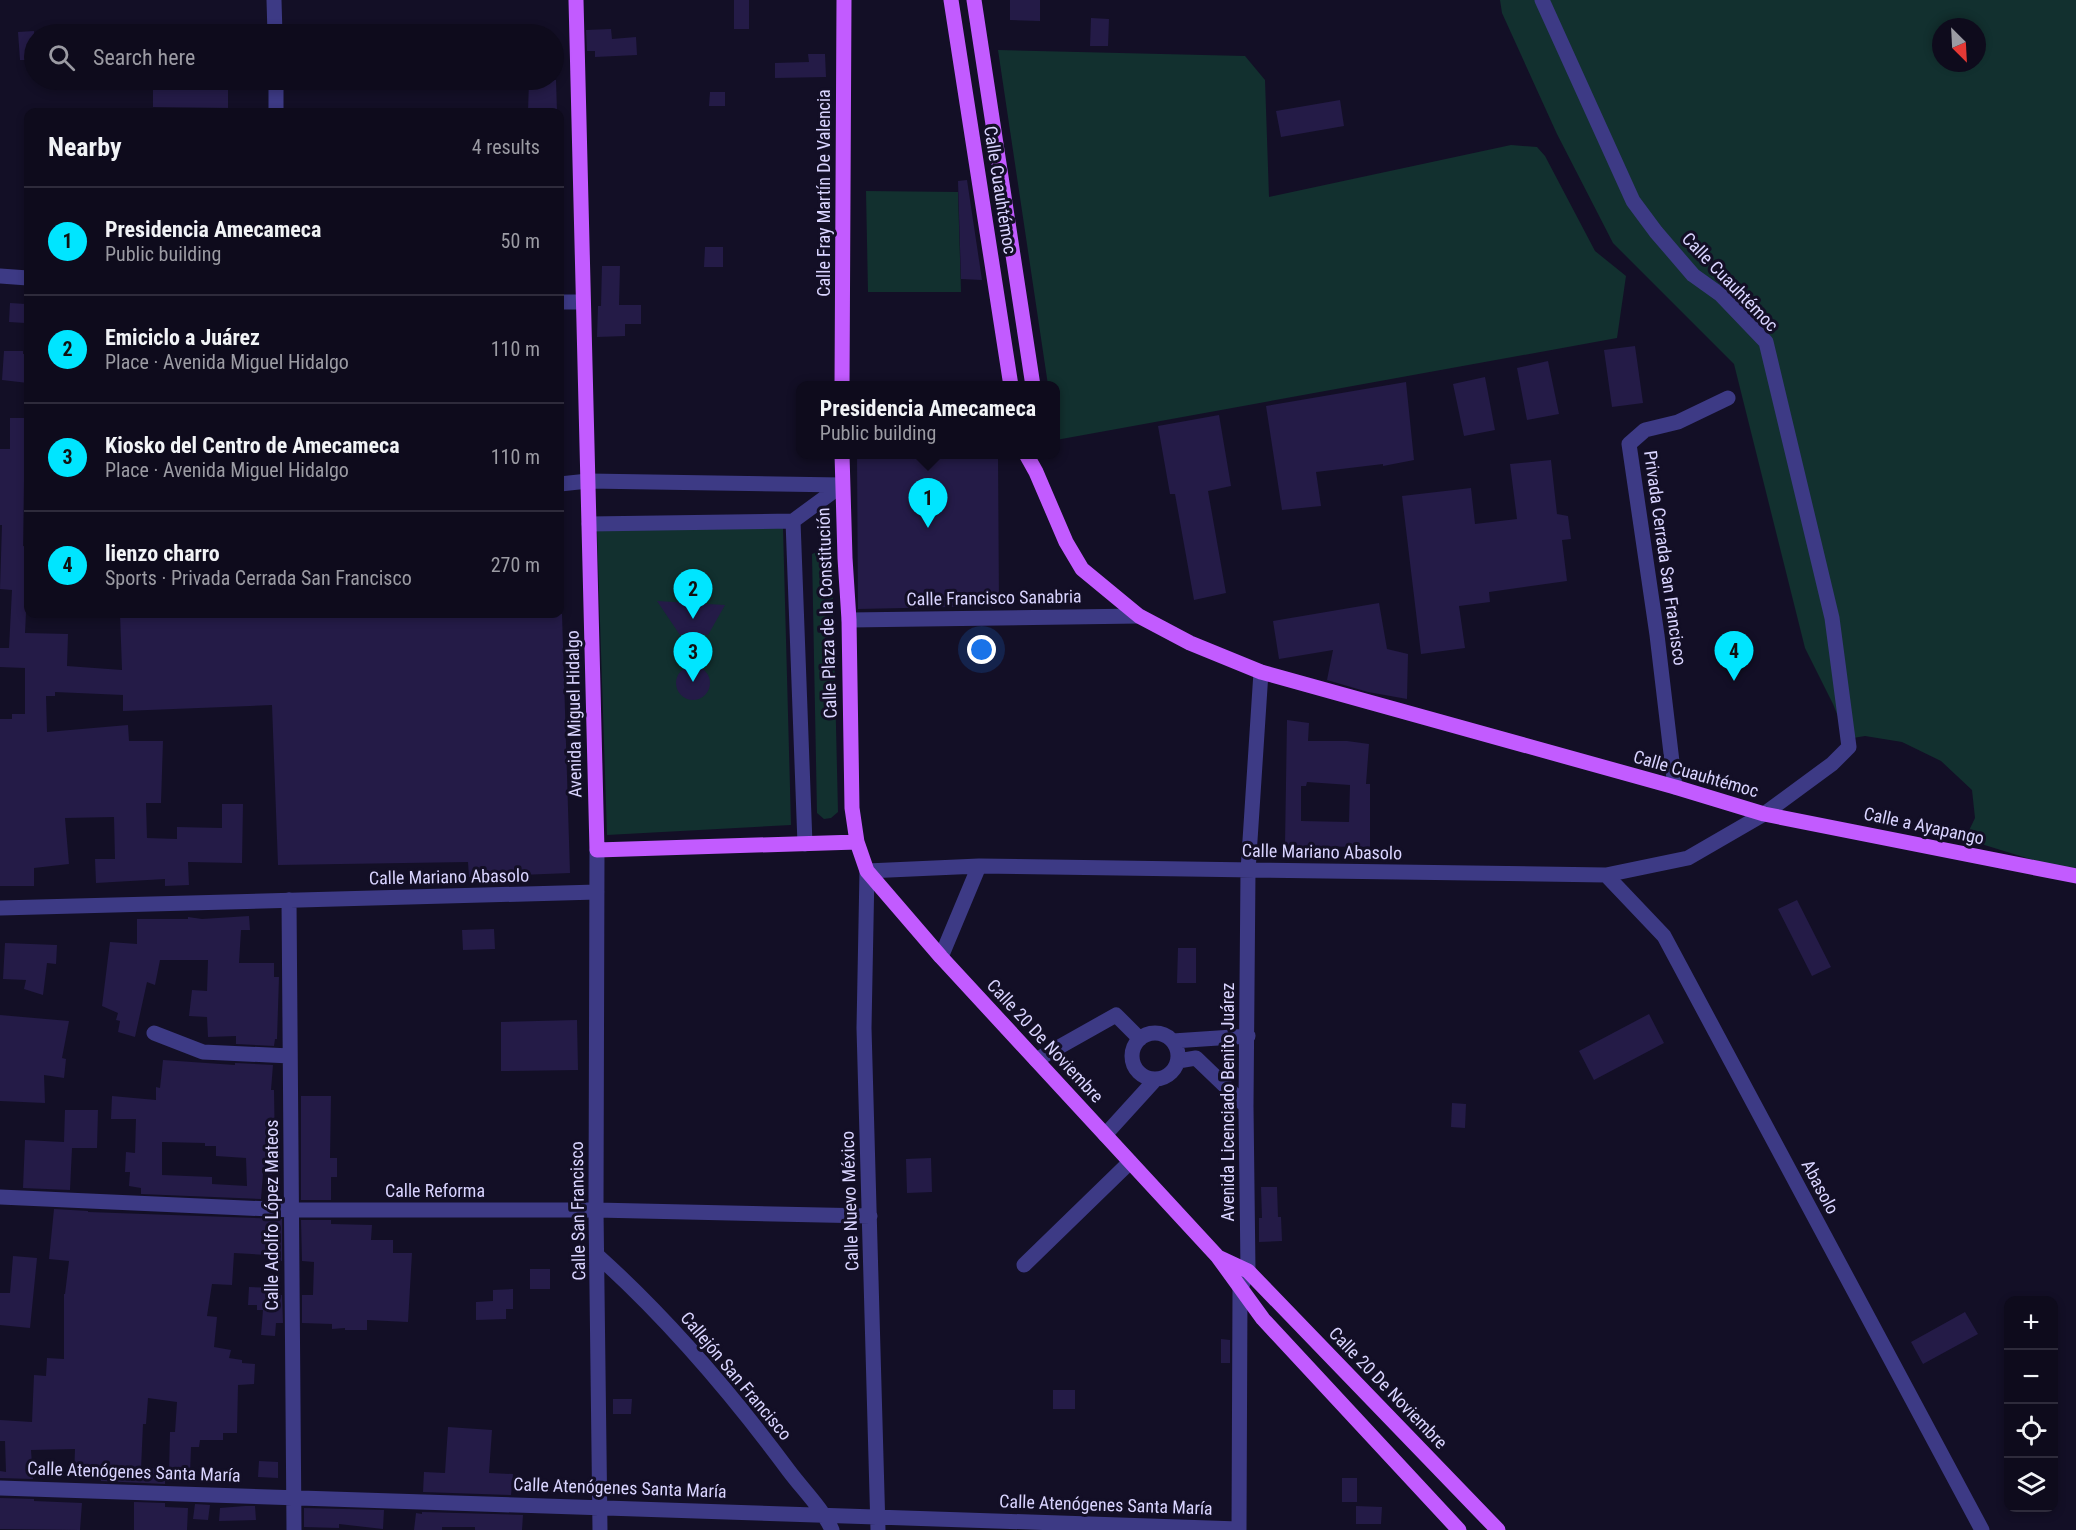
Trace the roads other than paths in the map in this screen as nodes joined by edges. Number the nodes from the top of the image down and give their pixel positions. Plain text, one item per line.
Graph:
1 (274, 0) edge
2 (576, 0) edge
3 (844, 0) edge
4 (951, 0) edge
5 (974, 0) edge
6 (1542, 0) edge
7 (275, 24) edge
8 (984, 63) junction
9 (962, 67) junction
10 (276, 90) edge
11 (276, 108) edge
12 (1013, 256) junction
13 (991, 261) junction
14 (0, 276) edge
15 (24, 278) edge
16 (564, 302) edge
17 (583, 302) junction
18 (842, 381) edge
19 (1010, 381) edge
20 (1032, 381) edge
21 (1728, 398) dead end
22 (842, 459) edge
23 (1029, 459) edge
24 (1037, 459) edge
25 (1036, 472) junction
26 (588, 481) junction
27 (564, 484) edge
28 (842, 485) junction
29 (793, 521) junction
30 (589, 524) junction
31 (1140, 616) junction
32 (849, 620) junction
33 (1261, 672) junction
34 (1675, 787) junction
35 (1764, 814) junction
36 (857, 842) junction
37 (806, 844) junction
38 (597, 850) junction
39 (979, 866) junction
40 (867, 871) junction
41 (1248, 871) junction
42 (1606, 875) junction
43 (2076, 876) edge
44 (597, 892) junction
45 (289, 900) junction
46 (0, 908) edge
47 (941, 957) junction
48 (154, 1033) dead end
49 (1248, 1036) junction
50 (1140, 1038) junction
51 (1173, 1041) junction
52 (290, 1056) junction
53 (1036, 1060) junction
54 (1178, 1061) junction
55 (1155, 1080) junction
56 (1246, 1107) junction
57 (1105, 1135) junction
58 (1130, 1162) junction
59 (0, 1197) edge
60 (292, 1210) junction
61 (596, 1210) junction
62 (870, 1216) junction
63 (598, 1256) junction
64 (1218, 1257) junction
65 (1024, 1265) dead end
66 (1248, 1271) junction
67 (1240, 1290) junction
68 (0, 1488) edge
69 (294, 1496) junction
70 (600, 1507) junction
71 (825, 1515) junction
72 (878, 1523) edge
73 (294, 1530) edge
74 (600, 1530) edge
75 (832, 1530) edge
76 (1239, 1530) edge
77 (1459, 1530) edge
78 (1498, 1530) edge
79 (1982, 1530) edge

1 - 7 street
2 - 17 main road, Avenida Miguel Hidalgo
3 - 18 main road, Calle Fray Martín De Valencia
4 - 9 main road, Calle Cuauhtémoc
5 - 8 main road, Calle Cuauhtémoc
6 - 35 street, Calle Cuauhtémoc
8 - 9 main road
8 - 12 main road, Calle Cuauhtémoc
9 - 13 main road, Calle Cuauhtémoc
10 - 11 street
12 - 13 main road
12 - 20 main road, Calle Cuauhtémoc
13 - 19 main road, Calle Cuauhtémoc
14 - 15 street
16 - 17 street
17 - 26 main road, Avenida Miguel Hidalgo
21 - 34 street, Privada Cerrada San Francisco
22 - 28 main road
23 - 25 main road, Calle Cuauhtémoc
24 - 25 main road, Calle Cuauhtémoc
25 - 31 main road, Calle Cuauhtémoc
26 - 27 street, Calle Plaza de la Constitución
26 - 28 street, Calle Plaza de la Constitución
26 - 30 main road, Avenida Miguel Hidalgo
28 - 29 street
28 - 32 main road, Calle Plaza de la Constitución
29 - 30 street
29 - 37 street
30 - 38 main road, Avenida Miguel Hidalgo
31 - 32 street, Calle Francisco Sanabria
31 - 33 main road, Calle Cuauhtémoc
32 - 36 main road, Calle Plaza de la Constitución
33 - 34 main road, Calle Cuauhtémoc
33 - 41 street, Avenida Licenciado Benito Juárez
34 - 35 main road, Calle Cuauhtémoc
35 - 42 street, Calle Mariano Abasolo
35 - 43 main road, Calle a Ayapango
36 - 37 main road
36 - 40 main road, Calle 20 De Noviembre
37 - 38 main road
38 - 44 street
39 - 40 street, Calle Mariano Abasolo
39 - 41 street, Calle Mariano Abasolo
39 - 47 street
40 - 47 main road, Calle 20 De Noviembre
40 - 62 street, Calle Nuevo México
41 - 42 street, Calle Mariano Abasolo
41 - 49 street, Avenida Licenciado Benito Juárez
42 - 79 street, Abasolo
44 - 45 street, Calle Mariano Abasolo
44 - 61 street, Calle San Francisco
45 - 46 street, Calle Mariano Abasolo
45 - 52 street, Calle Adolfo López Mateos
47 - 53 main road, Calle 20 De Noviembre
48 - 52 street
49 - 51 street
49 - 56 street, Avenida Licenciado Benito Juárez
50 - 51 street
50 - 53 street
50 - 55 street
51 - 54 street
52 - 60 street, Calle Adolfo López Mateos
53 - 57 main road, Calle 20 De Noviembre
54 - 55 street
54 - 56 street
55 - 57 street
56 - 66 street, Avenida Licenciado Benito Juárez
57 - 58 main road, Calle 20 De Noviembre
58 - 64 main road, Calle 20 De Noviembre
58 - 65 street
59 - 60 street, Calle Reforma
60 - 61 street, Calle Reforma
60 - 69 street, Calle Adolfo López Mateos
61 - 62 street, Calle Reforma
61 - 63 street, Calle San Francisco
62 - 72 street, Calle Nuevo México
63 - 70 street, Calle San Francisco
63 - 71 street, Callejón San Francisco
64 - 66 main road, Calle 20 De Noviembre
64 - 67 main road, Calle 20 De Noviembre
66 - 67 street, Avenida Licenciado Benito Juárez
66 - 78 main road, Calle 20 De Noviembre
67 - 76 street, Avenida Licenciado Benito Juárez
67 - 77 main road, Calle 20 De Noviembre
68 - 69 street, Calle Atenógenes Santa María
69 - 70 street, Calle Atenógenes Santa María
69 - 73 street, Calle Adolfo López Mateos
70 - 71 street, Calle Atenógenes Santa María
70 - 74 street, Calle San Francisco
71 - 72 street, Calle Atenógenes Santa María
71 - 75 street, Callejón San Francisco
72 - 76 street, Calle Atenógenes Santa María

